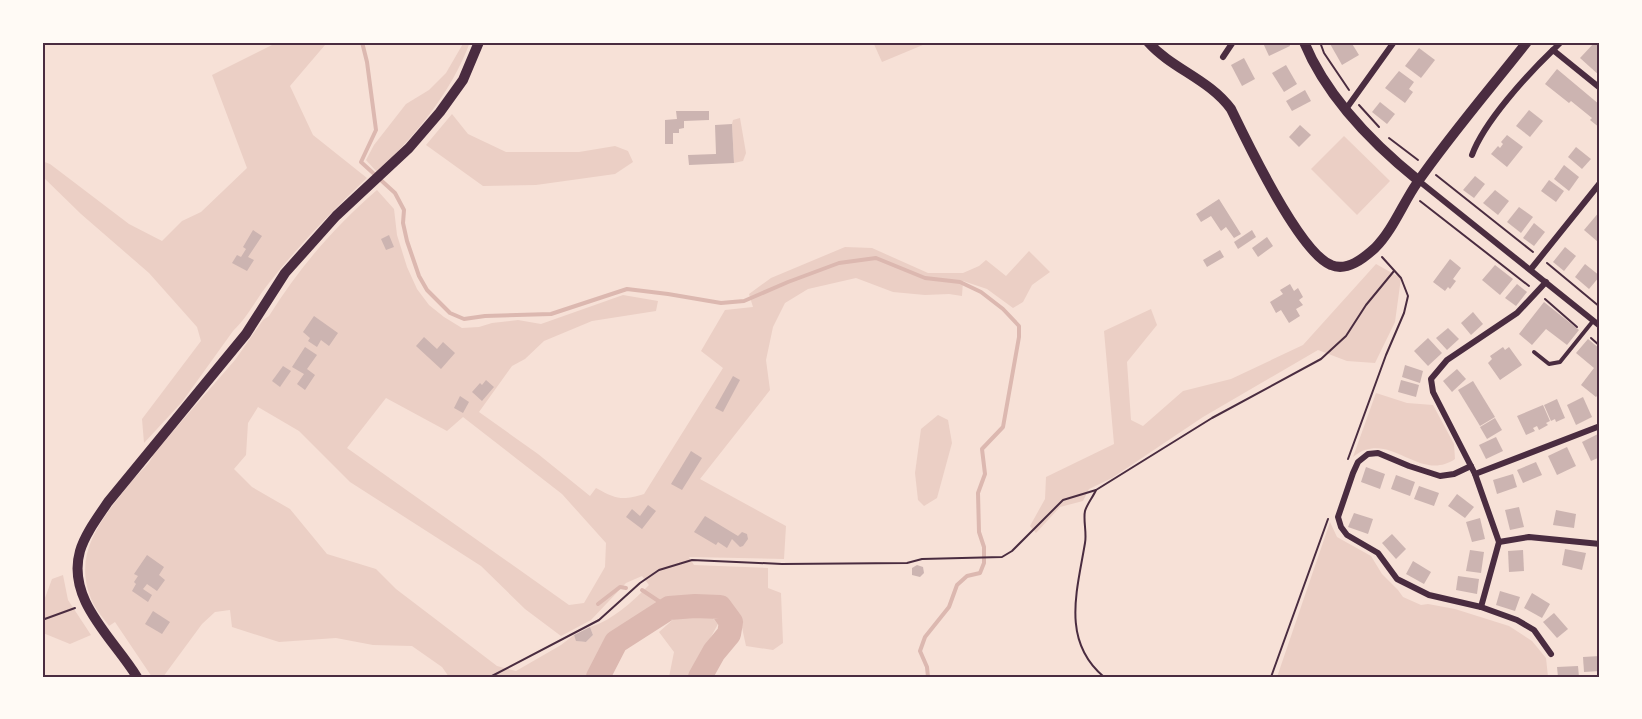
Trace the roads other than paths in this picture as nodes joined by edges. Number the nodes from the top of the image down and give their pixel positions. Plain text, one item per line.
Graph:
1 (479, 42) edge
2 (1148, 42) edge
3 (1233, 42) edge
4 (1304, 42) edge
5 (1394, 42) edge
6 (1527, 42) edge
7 (1561, 42) edge
8 (1553, 50) junction
9 (1223, 57) dead end
10 (1600, 88) edge
11 (1346, 109) junction
12 (1472, 155) dead end
13 (1419, 181) junction
14 (1600, 183) edge
15 (1531, 269) junction
16 (1546, 282) junction
17 (1593, 321) junction
18 (1600, 326) edge
19 (1534, 352) dead end
20 (1600, 426) edge
21 (1471, 466) junction
22 (1475, 474) junction
23 (1499, 542) junction
24 (1600, 544) edge
25 (1481, 608) junction
26 (1551, 654) dead end
27 (137, 677) edge

1 - 27 street
2 - 13 street
3 - 9 street
4 - 11 street
5 - 11 street
6 - 13 street
7 - 8 street
8 - 10 street
8 - 12 street
11 - 13 street
13 - 15 street
14 - 15 street
15 - 16 street
16 - 17 street
16 - 21 street
17 - 18 street
17 - 19 lane
20 - 22 street
21 - 22 street
21 - 25 street
22 - 23 street
23 - 24 street
23 - 25 street
25 - 26 street

